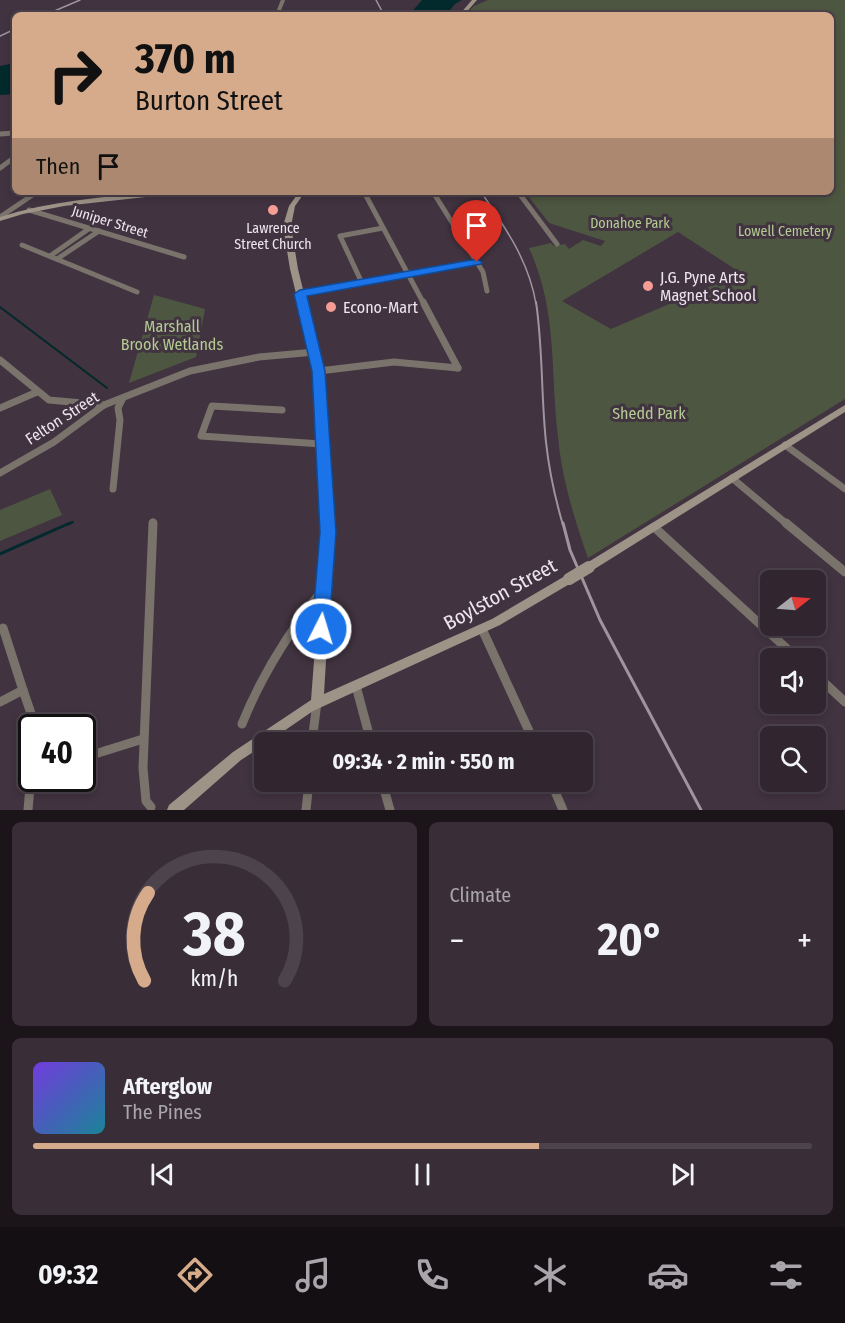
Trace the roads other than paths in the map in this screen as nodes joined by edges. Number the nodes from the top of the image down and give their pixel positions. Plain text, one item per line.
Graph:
1 (475, 0) edge
2 (464, 12) edge
3 (33, 195) edge
4 (133, 195) edge
5 (300, 195) edge
6 (366, 195) edge
7 (434, 195) edge
8 (520, 195) edge
9 (29, 210) junction
10 (0, 218) edge
11 (90, 228) junction
12 (383, 228) junction
13 (99, 231) junction
14 (557, 244) dead end
15 (22, 245) dead end
16 (50, 256) junction
17 (184, 257) dead end
18 (57, 259) junction
19 (477, 262) junction
20 (406, 274) junction
21 (362, 283) junction
22 (487, 291) dead end
23 (137, 292) dead end
24 (300, 294) junction
25 (315, 352) junction
26 (0, 360) edge
27 (319, 371) junction
28 (37, 392) junction
29 (123, 398) junction
30 (104, 405) junction
31 (0, 408) edge
32 (845, 408) edge
33 (282, 410) dead end
34 (322, 444) junction
35 (785, 445) junction
36 (0, 472) edge
37 (732, 478) junction
38 (113, 489) dead end
39 (845, 489) edge
40 (153, 522) dead end
41 (654, 527) junction
42 (845, 572) edge
43 (324, 588) junction
44 (3, 628) dead end
45 (482, 629) junction
46 (786, 648) edge
47 (826, 684) edge
48 (356, 686) junction
49 (23, 690) junction
50 (0, 702) edge
51 (317, 702) junction
52 (845, 702) edge
53 (31, 714) edge
54 (242, 724) dead end
55 (313, 732) edge
56 (368, 732) edge
57 (529, 732) edge
58 (143, 739) junction
59 (96, 754) edge
60 (30, 792) edge
61 (308, 792) edge
62 (385, 792) edge
63 (555, 792) edge
64 (151, 809) edge
65 (28, 810) edge
66 (174, 810) edge
67 (306, 810) edge
68 (390, 810) edge
69 (563, 810) edge

1 - 2 main road
3 - 10 street
4 - 9 main road
5 - 24 main road
6 - 12 street
7 - 19 street
8 - 14 street
9 - 10 main road
9 - 11 street, Juniper Street
11 - 13 street, Juniper Street
11 - 16 street
12 - 20 street
12 - 21 street
13 - 17 street, Juniper Street
13 - 18 street
15 - 16 street
16 - 18 street
18 - 23 street
19 - 20 street
19 - 22 street
20 - 21 street
20 - 27 street
21 - 24 street
24 - 25 main road
25 - 27 main road
25 - 29 street, Felton Street
26 - 28 street
27 - 34 main road
28 - 30 street
28 - 31 street
29 - 30 street, Felton Street
29 - 38 street
30 - 36 street, Felton Street
32 - 35 main road, Boylston Street
33 - 34 street
34 - 43 main road
35 - 37 main road, Boylston Street
35 - 39 street
37 - 41 main road, Boylston Street
37 - 42 street
40 - 58 street
41 - 45 main road, Boylston Street, bridge
41 - 46 street
43 - 51 main road
43 - 54 street
44 - 49 street
45 - 48 main road, Boylston Street
45 - 57 street
47 - 52 street
48 - 51 main road, Boylston Street
48 - 56 street
49 - 50 street
49 - 53 street
51 - 55 street
51 - 66 main road, Boylston Street
58 - 59 street
58 - 64 street
60 - 65 street
61 - 67 street
62 - 68 street
63 - 69 street

